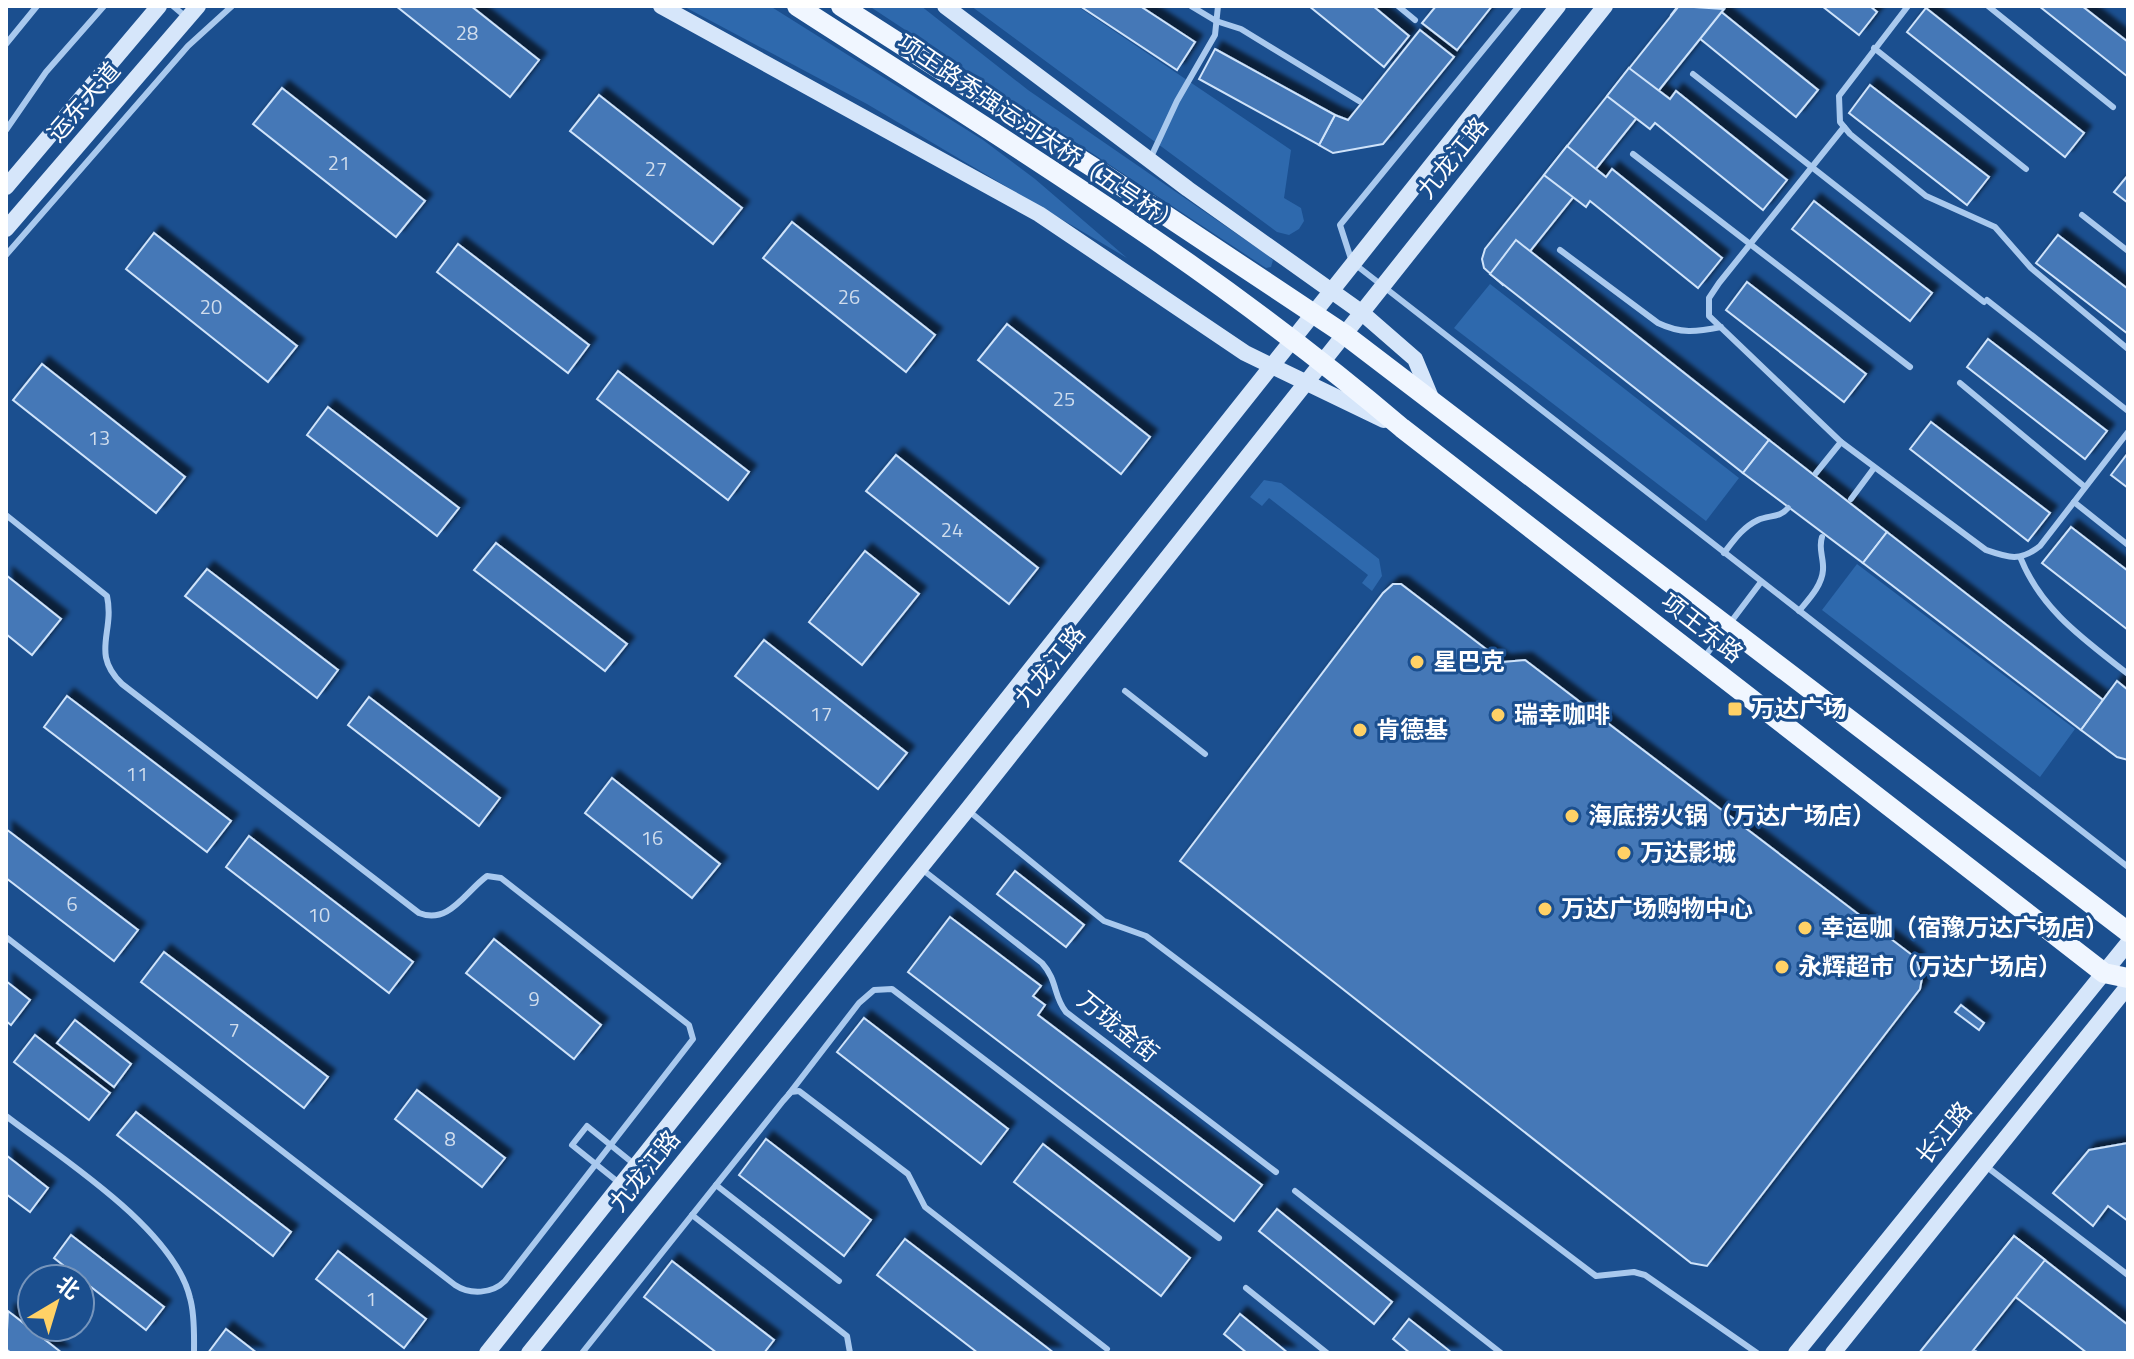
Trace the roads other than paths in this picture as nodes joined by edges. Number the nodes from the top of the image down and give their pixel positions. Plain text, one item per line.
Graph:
1 (37, 6) edge
2 (104, 6) edge
3 (159, 6) edge
4 (173, 6) edge
5 (232, 6) edge
6 (661, 6) edge
7 (797, 6) edge
8 (841, 6) edge
9 (945, 6) edge
10 (1191, 6) edge
11 (1218, 6) edge
12 (1398, 6) edge
13 (1519, 6) edge
14 (1558, 6) edge
15 (1605, 6) edge
16 (1908, 6) edge
17 (1988, 6) edge
18 (192, 12) edge
19 (1415, 20) dead end
20 (1216, 21) junction
21 (6, 44) edge
22 (1874, 48) junction
23 (1693, 74) dead end
24 (1359, 101) dead end
25 (2113, 107) dead end
26 (1844, 127) junction
27 (6, 130) edge
28 (1633, 154) dead end
29 (1149, 160) junction
30 (1812, 167) junction
31 (2026, 169) dead end
32 (6, 187) edge
33 (2082, 215) dead end
34 (6, 229) edge
35 (1749, 245) junction
36 (1560, 250) dead end
37 (2128, 251) edge
38 (6, 255) edge
39 (1352, 262) junction
40 (1270, 283) joint
41 (1382, 286) junction
42 (1331, 289) junction
43 (1250, 308) joint
44 (1361, 312) junction
45 (1314, 313) junction
46 (1721, 327) junction
47 (1344, 334) junction
48 (1295, 339) junction
49 (2128, 349) edge
50 (1323, 361) junction
51 (1274, 366) junction
52 (1910, 367) dead end
53 (1960, 383) dead end
54 (1307, 384) junction
55 (1432, 400) junction
56 (2128, 411) edge
57 (1402, 428) junction
58 (2128, 432) edge
59 (1841, 442) junction
60 (1874, 468) junction
61 (1816, 473) dead end
62 (2085, 487) junction
63 (1851, 499) dead end
64 (2074, 502) junction
65 (1788, 508) dead end
66 (6, 515) edge
67 (1822, 537) dead end
68 (2128, 545) edge
69 (1724, 553) junction
70 (2021, 559) junction
71 (1761, 582) junction
72 (1799, 611) junction
73 (1729, 627) junction
74 (1702, 661) junction
75 (2128, 674) edge
76 (1125, 691) dead end
77 (1205, 754) dead end
78 (967, 810) junction
79 (2128, 867) edge
80 (920, 868) junction
81 (2128, 932) edge
82 (6, 937) edge
83 (2128, 943) edge
84 (2104, 973) junction
85 (2128, 978) edge
86 (2128, 986) edge
87 (783, 1101) junction
88 (6, 1116) edge
89 (612, 1146) junction
90 (597, 1165) junction
91 (1984, 1165) junction
92 (636, 1166) junction
93 (1276, 1172) dead end
94 (621, 1185) junction
95 (716, 1185) junction
96 (1295, 1191) dead end
97 (692, 1215) junction
98 (1219, 1238) dead end
99 (2128, 1275) edge
100 (839, 1281) dead end
101 (1246, 1288) dead end
102 (1107, 1349) dead end
103 (194, 1353) edge
104 (487, 1353) edge
105 (529, 1353) edge
106 (582, 1353) edge
107 (850, 1353) edge
108 (1327, 1353) edge
109 (1501, 1353) edge
110 (1757, 1353) edge
111 (1796, 1353) edge
112 (1833, 1353) edge

1 - 21 lane
2 - 27 lane
3 - 32 street, 运东大道
4 - 18 lane
5 - 38 lane
6 - 51 street
7 - 43 main road, 项王路秀强运河大桥（五号桥）
8 - 40 main road, 项王路秀强运河大桥（五号桥）
9 - 29 street
10 - 20 lane
11 - 20 lane
12 - 19 lane
13 - 39 lane
14 - 39 street, 九龙江路
15 - 41 street, 九龙江路
16 - 22 lane
17 - 25 lane
18 - 34 street, 运东大道
20 - 24 lane
20 - 29 lane
22 - 26 lane
22 - 31 lane
23 - 30 lane
26 - 30 lane
26 - 49 lane
28 - 35 lane
29 - 42 street
30 - 35 lane
30 - 56 lane
33 - 37 lane
35 - 46 lane
35 - 52 lane
36 - 46 lane
39 - 41 lane
39 - 42 street, 九龙江路
40 - 45 main road, 项王东路
41 - 44 street, 九龙江路
41 - 69 lane
42 - 44 street
42 - 45 street, 九龙江路
43 - 48 main road, 项王东路
44 - 47 street, 九龙江路
44 - 55 street
45 - 47 main road, 项王东路
45 - 48 street, 九龙江路
46 - 59 lane
47 - 50 street, 九龙江路
47 - 55 main road, 项王东路
48 - 50 main road, 项王东路
48 - 51 street, 九龙江路
50 - 54 street, 九龙江路
50 - 57 main road, 项王东路
51 - 54 street
51 - 92 street, 九龙江路
53 - 62 lane
54 - 57 street
54 - 78 street, 九龙江路
55 - 73 main road, 项王东路
57 - 74 main road, 项王东路
58 - 62 lane
59 - 60 lane
59 - 61 lane
60 - 63 lane
60 - 70 lane
62 - 64 lane
64 - 68 lane
64 - 70 lane
65 - 69 lane
66 - 89 lane
67 - 72 lane
69 - 71 lane
70 - 75 lane
71 - 72 lane
71 - 73 lane
72 - 79 lane
73 - 74 lane
73 - 81 main road, 项王东路
74 - 84 main road, 项王东路
76 - 77 lane
78 - 80 street, 九龙江路
78 - 110 lane
80 - 93 lane, 万珑金街
80 - 105 street, 九龙江路
82 - 90 lane
83 - 84 street, 长江路
84 - 85 main road, 项王东路
84 - 111 street, 长江路
86 - 91 street
87 - 95 lane
87 - 98 lane
87 - 102 lane
88 - 103 lane
89 - 90 lane
89 - 90 lane
89 - 92 lane
90 - 94 lane
91 - 99 lane
91 - 112 street
92 - 94 street, 九龙江路
94 - 104 street, 九龙江路
95 - 97 lane
95 - 100 lane
96 - 109 lane
97 - 106 lane
97 - 107 lane
101 - 108 lane

